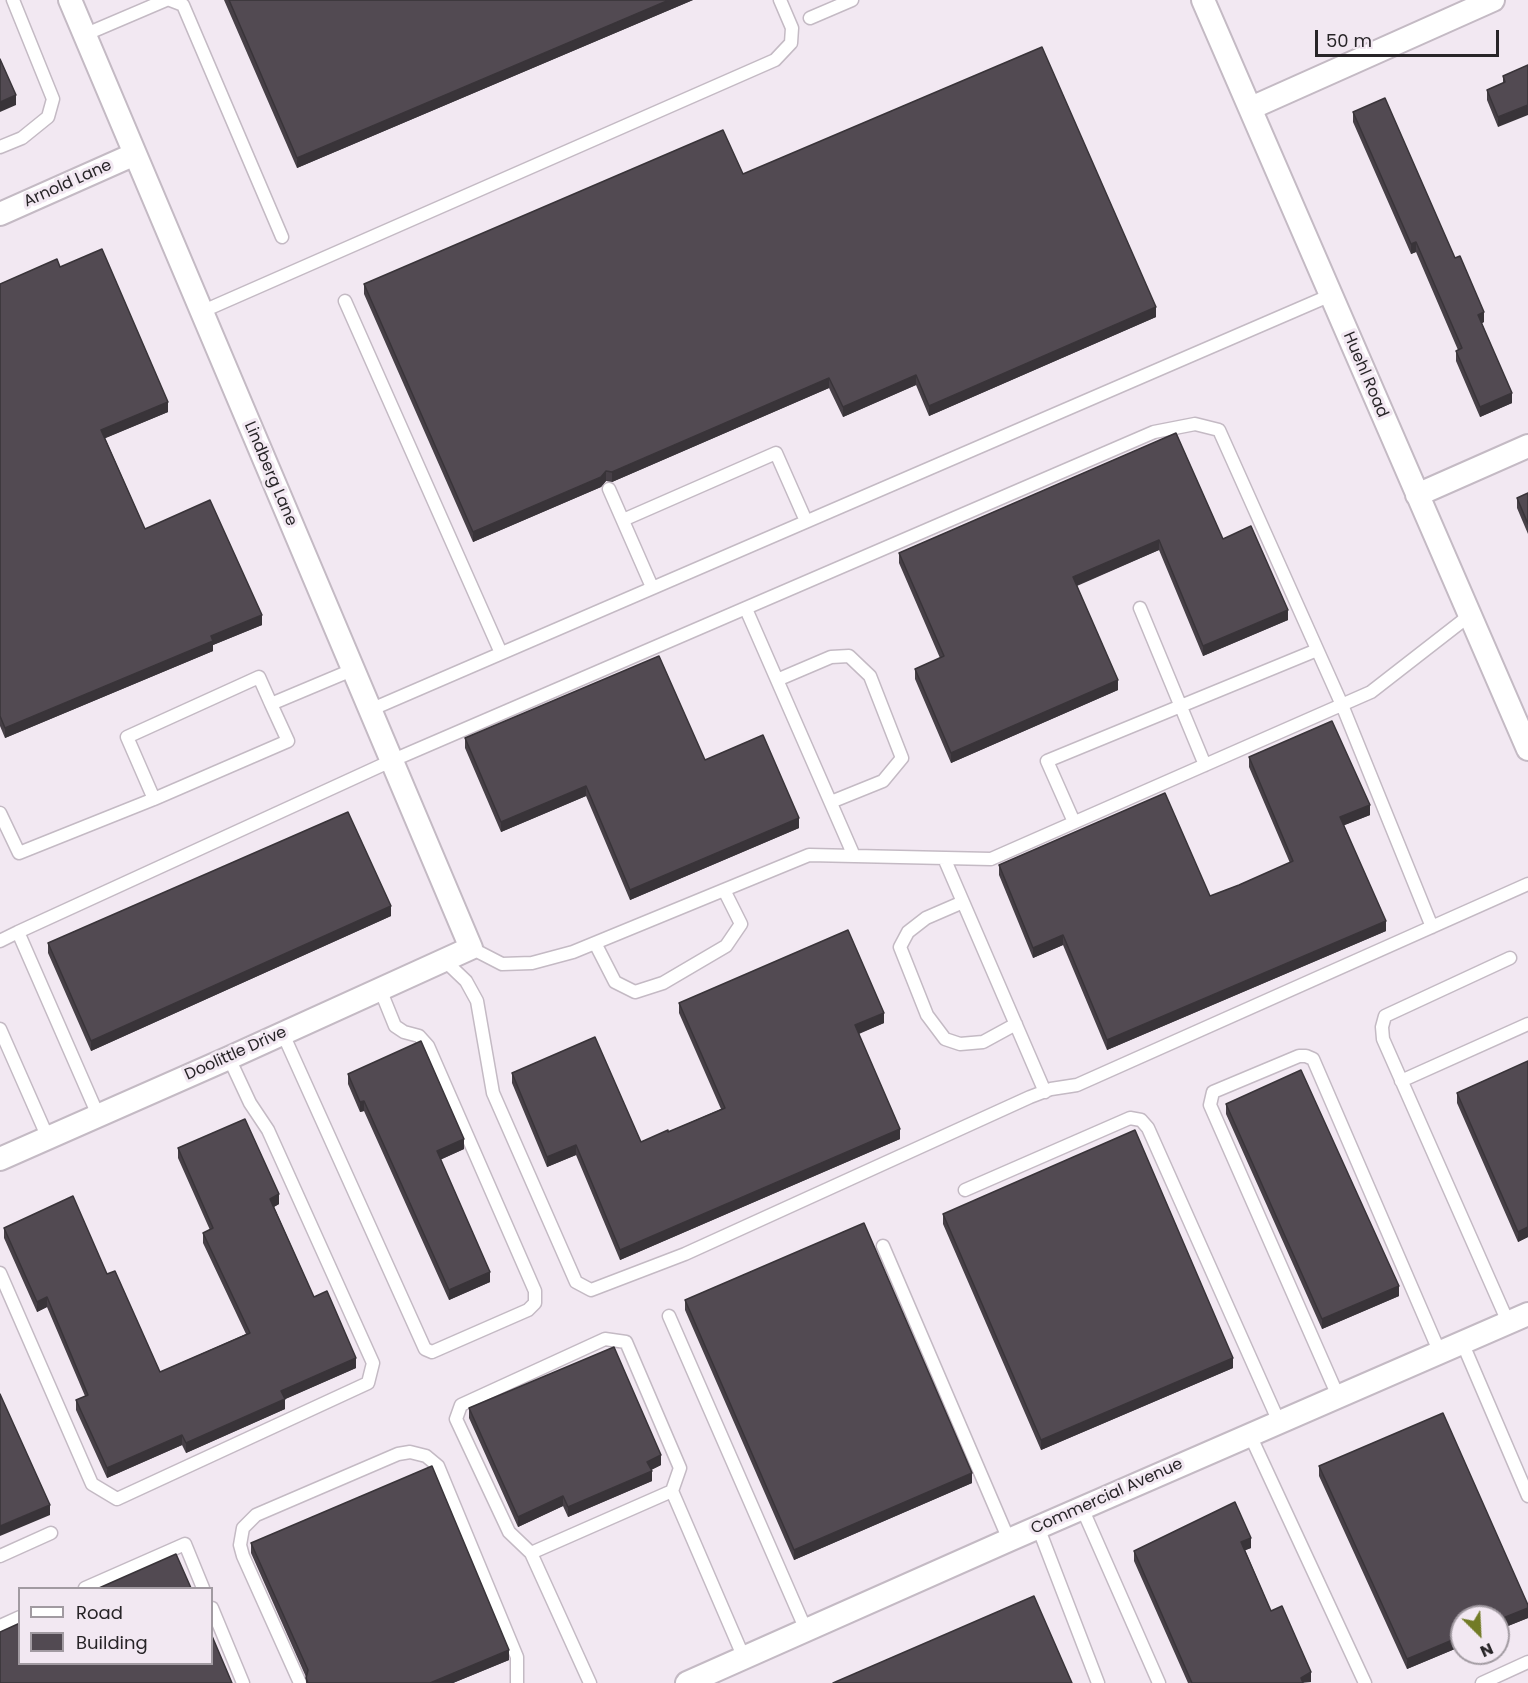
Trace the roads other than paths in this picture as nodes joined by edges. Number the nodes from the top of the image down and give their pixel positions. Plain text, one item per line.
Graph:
1 (13, 0) edge
2 (69, 0) edge
3 (168, 0) edge
4 (780, 0) edge
5 (852, 0) edge
6 (1203, 0) edge
7 (1493, 0) edge
8 (810, 18) dead end
9 (84, 35) junction
10 (1251, 108) junction
11 (0, 147) edge
12 (135, 154) junction
13 (0, 214) edge
14 (282, 237) dead end
15 (1330, 295) junction
16 (345, 301) dead end
17 (201, 312) junction
18 (1528, 446) edge
19 (609, 489) dead end
20 (1417, 495) junction
21 (623, 520) junction
22 (806, 521) junction
23 (652, 587) junction
24 (1140, 608) dead end
25 (746, 609) junction
26 (1470, 615) junction
27 (1317, 650) junction
28 (501, 653) junction
29 (352, 670) junction
30 (777, 680) junction
31 (271, 704) junction
32 (1342, 705) junction
33 (1181, 706) junction
34 (370, 710) junction
35 (1528, 749) edge
36 (391, 761) junction
37 (1205, 765) junction
38 (154, 800) junction
39 (831, 802) junction
40 (0, 813) edge
41 (1074, 822) junction
42 (854, 856) junction
43 (944, 858) junction
44 (1528, 884) edge
45 (724, 890) junction
46 (963, 902) junction
47 (1432, 927) junction
48 (18, 932) junction
49 (0, 940) edge
50 (595, 943) junction
51 (471, 948) junction
52 (1510, 958) dead end
53 (444, 960) junction
54 (380, 989) junction
55 (1016, 1024) junction
56 (1528, 1024) edge
57 (0, 1029) edge
58 (283, 1034) junction
59 (229, 1058) junction
60 (1401, 1081) junction
61 (1045, 1092) junction
62 (98, 1115) junction
63 (48, 1138) junction
64 (0, 1159) edge
65 (964, 1190) dead end
66 (883, 1246) dead end
67 (0, 1273) edge
68 (669, 1316) dead end
69 (1518, 1318) edge
70 (1462, 1342) junction
71 (1440, 1353) junction
72 (1338, 1396) junction
73 (1279, 1422) junction
74 (1250, 1435) junction
75 (672, 1491) junction
76 (1528, 1496) edge
77 (1082, 1508) junction
78 (1038, 1527) junction
79 (51, 1533) dead end
80 (1009, 1540) junction
81 (531, 1553) junction
82 (0, 1556) edge
83 (87, 1587) edge
84 (203, 1587) edge
85 (213, 1610) edge
86 (18, 1618) edge
87 (0, 1626) edge
88 (806, 1630) junction
89 (744, 1658) junction
90 (1528, 1662) edge
91 (716, 1677) edge
92 (243, 1683) edge
93 (300, 1683) edge
94 (517, 1683) edge
95 (590, 1683) edge
96 (687, 1683) edge
97 (1098, 1683) edge
98 (1159, 1683) edge
99 (1365, 1683) edge
100 (1482, 1683) edge

1 - 11 lane
2 - 9 street, Lindberg Lane
3 - 9 lane
3 - 14 lane
4 - 17 lane
5 - 8 lane
6 - 10 street, Huehl Road
7 - 10 street
9 - 12 street, Lindberg Lane
10 - 15 street, Huehl Road
12 - 13 street, Arnold Lane
12 - 17 street, Lindberg Lane
15 - 20 street, Huehl Road
15 - 22 lane
16 - 28 lane
17 - 29 street, Lindberg Lane
18 - 20 street
19 - 21 lane
20 - 26 street, Huehl Road
21 - 22 lane
21 - 23 lane
22 - 23 lane
23 - 28 lane
24 - 33 lane
25 - 27 lane
25 - 30 lane
25 - 36 lane
26 - 32 lane
26 - 35 street, Huehl Road
27 - 32 lane
27 - 33 lane
28 - 34 lane
29 - 31 lane
29 - 34 street, Lindberg Lane
30 - 39 lane
30 - 39 lane
31 - 38 lane
31 - 38 lane
32 - 37 lane
32 - 47 lane
33 - 37 lane
33 - 41 lane
34 - 36 street, Lindberg Lane
36 - 48 lane
36 - 51 street, Lindberg Lane
37 - 41 lane
38 - 40 lane
39 - 42 lane
41 - 43 lane
42 - 43 lane
42 - 45 lane
43 - 46 lane
44 - 47 lane
45 - 50 lane
45 - 50 lane
46 - 55 lane
46 - 55 lane
47 - 61 lane
48 - 49 lane
48 - 62 lane
50 - 51 lane
51 - 53 street, Doolittle Drive
52 - 60 lane
53 - 54 street, Doolittle Drive
53 - 61 lane
54 - 58 street, Doolittle Drive
54 - 58 lane
55 - 61 lane
56 - 60 lane
57 - 63 lane
58 - 59 street, Doolittle Drive
59 - 62 street, Doolittle Drive
59 - 67 lane
60 - 69 lane
62 - 63 street, Doolittle Drive
63 - 64 street, Doolittle Drive
65 - 73 lane
66 - 80 lane
68 - 88 lane
69 - 70 street, Commercial Avenue
70 - 71 street, Commercial Avenue
70 - 76 lane
71 - 72 street, Commercial Avenue
71 - 72 lane
72 - 73 street, Commercial Avenue
73 - 74 street, Commercial Avenue
74 - 77 street, Commercial Avenue
74 - 99 lane
75 - 81 lane
75 - 81 lane
75 - 89 lane
77 - 78 street, Commercial Avenue
77 - 98 lane
78 - 80 street, Commercial Avenue
78 - 97 lane
79 - 82 lane
80 - 88 street, Commercial Avenue
81 - 95 lane
83 - 84 lane
85 - 92 lane
86 - 87 lane
88 - 89 street, Commercial Avenue
89 - 91 street, Commercial Avenue
90 - 100 lane
91 - 96 street, Commercial Avenue
93 - 94 lane

